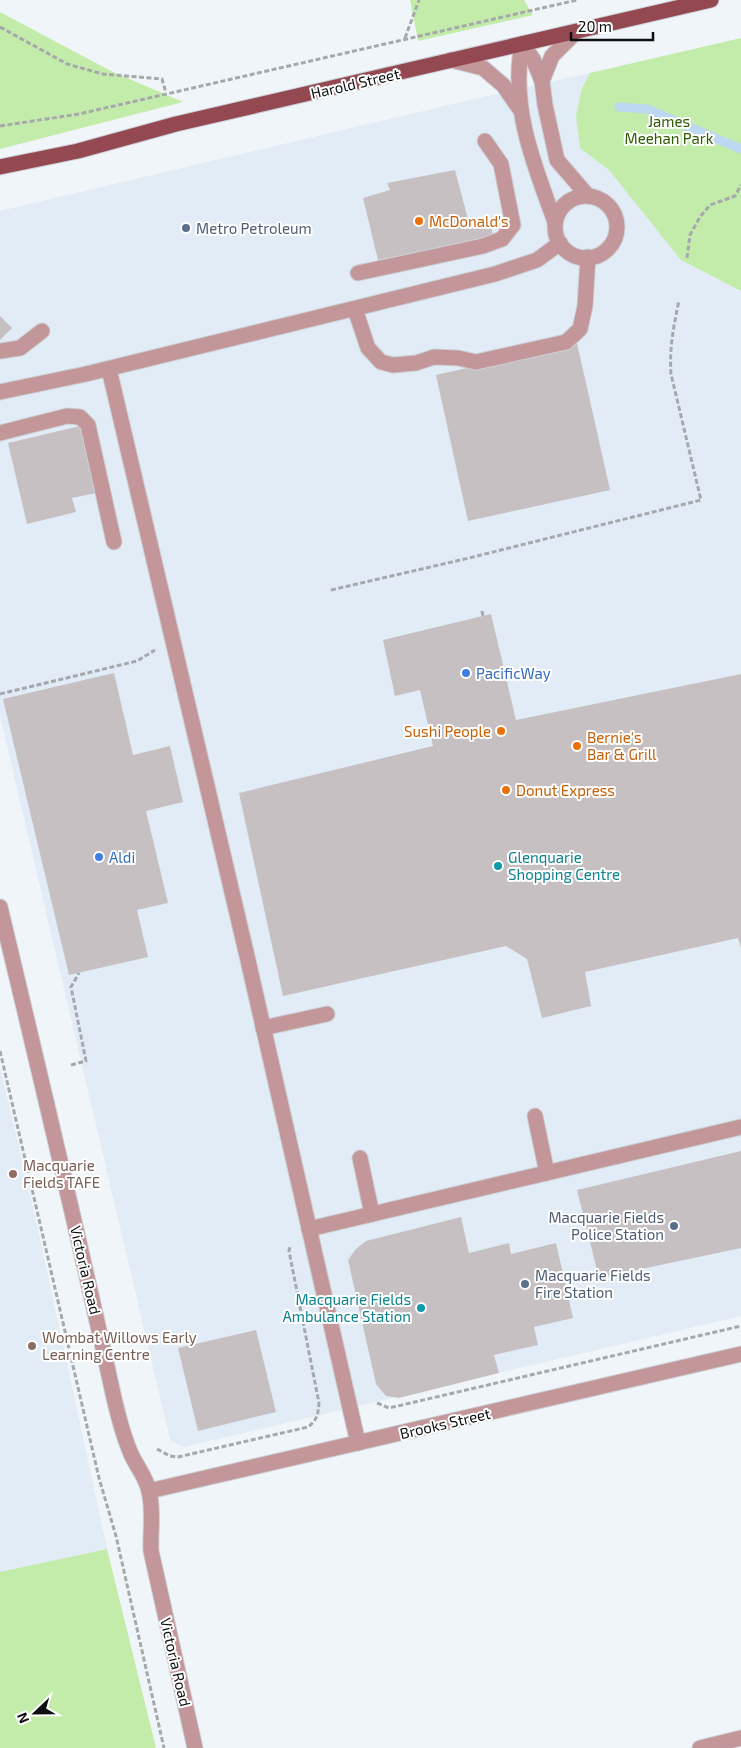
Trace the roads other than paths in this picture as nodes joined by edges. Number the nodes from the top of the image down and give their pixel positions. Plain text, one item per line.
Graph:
1 (711, 0) edge
2 (576, 32) junction
3 (522, 44) junction
4 (451, 60) junction
5 (542, 82) junction
6 (521, 112) junction
7 (485, 141) dead end
8 (0, 167) edge
9 (588, 196) junction
10 (555, 222) junction
11 (560, 243) junction
12 (588, 257) junction
13 (358, 273) dead end
14 (355, 309) junction
15 (42, 331) dead end
16 (0, 352) edge
17 (109, 369) junction
18 (0, 392) edge
19 (0, 432) edge
20 (114, 542) dead end
21 (0, 907) edge
22 (327, 1014) dead end
23 (263, 1028) junction
24 (535, 1116) dead end
25 (741, 1128) edge
26 (360, 1158) dead end
27 (547, 1173) junction
28 (372, 1214) junction
29 (309, 1228) junction
30 (741, 1354) edge
31 (358, 1443) junction
32 (149, 1491) junction
33 (741, 1738) edge
34 (195, 1748) edge
35 (700, 1748) edge

1 - 2 main road, Harold Street
2 - 3 main road, Harold Street
2 - 5 street
3 - 4 main road, Harold Street
3 - 5 street
3 - 6 street
4 - 6 street
4 - 8 main road, Harold Street
5 - 9 street
6 - 10 street
7 - 13 street
9 - 10 street
9 - 12 street
10 - 11 street
11 - 12 street
11 - 14 street
12 - 14 street
14 - 17 street
15 - 16 street
17 - 18 street
17 - 23 street
19 - 20 street
21 - 32 street, Victoria Road
22 - 23 street
23 - 29 street
24 - 27 street
25 - 27 street
26 - 28 street
27 - 28 street
28 - 29 street
29 - 31 street
30 - 31 street, Brooks Street
31 - 32 street, Brooks Street
32 - 34 street, Victoria Road
33 - 35 street

